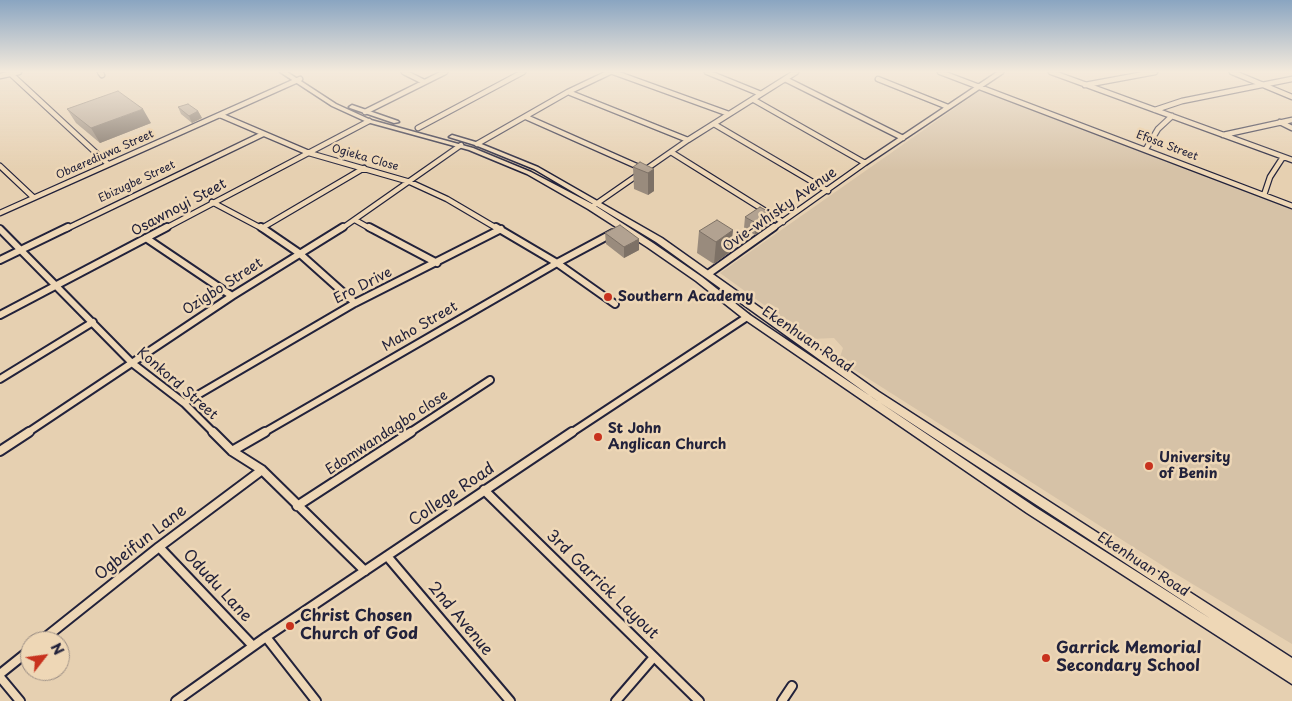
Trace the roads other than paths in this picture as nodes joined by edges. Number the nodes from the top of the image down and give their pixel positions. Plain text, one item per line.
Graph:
1 (45, 105) edge
2 (241, 105) edge
3 (334, 105) edge
4 (345, 105) edge
5 (380, 105) edge
6 (462, 105) edge
7 (547, 105) edge
8 (600, 105) edge
9 (703, 105) edge
10 (746, 105) edge
11 (762, 105) edge
12 (836, 105) edge
13 (942, 105) edge
14 (951, 105) edge
15 (1029, 105) edge
16 (1141, 105) edge
17 (1171, 105) edge
18 (948, 107) junction
19 (1156, 110) junction
20 (366, 112) junction
21 (729, 114) junction
22 (220, 115) junction
23 (1172, 116) junction
24 (526, 117) junction
25 (1292, 120) edge
26 (369, 121) junction
27 (1280, 122) junction
28 (714, 124) junction
29 (418, 128) junction
30 (1292, 128) edge
31 (263, 134) junction
32 (1222, 135) junction
33 (903, 138) junction
34 (688, 140) junction
35 (477, 144) junction
36 (460, 145) junction
37 (1146, 149) junction
38 (671, 152) junction
39 (309, 153) junction
40 (1283, 157) junction
41 (1292, 160) edge
42 (865, 163) junction
43 (108, 164) junction
44 (0, 166) edge
45 (364, 168) junction
46 (645, 170) junction
47 (410, 182) junction
48 (828, 191) junction
49 (1264, 195) junction
50 (33, 196) junction
51 (212, 202) junction
52 (594, 205) junction
53 (1292, 206) edge
54 (0, 213) edge
55 (355, 220) junction
56 (783, 222) junction
57 (262, 228) junction
58 (623, 228) junction
59 (0, 229) edge
60 (501, 229) junction
61 (146, 238) junction
62 (21, 249) junction
63 (299, 253) junction
64 (0, 260) edge
65 (437, 262) junction
66 (557, 263) junction
67 (708, 274) junction
68 (56, 284) junction
69 (232, 296) junction
70 (355, 303) junction
71 (615, 304) dead end
72 (0, 315) edge
73 (746, 316) junction
74 (93, 322) junction
75 (132, 363) junction
76 (0, 379) edge
77 (490, 380) dead end
78 (184, 403) junction
79 (0, 451) edge
80 (232, 451) junction
81 (262, 470) junction
82 (484, 490) junction
83 (297, 506) junction
84 (159, 547) junction
85 (387, 556) junction
86 (365, 571) junction
87 (1169, 592) junction
88 (54, 631) edge
89 (266, 637) junction
90 (253, 646) junction
91 (654, 657) junction
92 (20, 658) edge
93 (1292, 665) edge
94 (0, 675) edge
95 (1292, 678) edge
96 (792, 686) dead end
97 (20, 701) edge
98 (176, 701) edge
99 (316, 701) edge
100 (510, 701) edge
101 (616, 701) edge
102 (699, 701) edge
103 (782, 701) edge

1 - 43 street
2 - 22 street, Obaerediuwa Street
3 - 26 main road, Ekenhuan Road
4 - 20 main road, Ekenhuan Road
5 - 20 street
6 - 29 street
7 - 24 street
8 - 34 street
9 - 21 street
10 - 21 street
11 - 42 street, Ovie-whisky Avenue
12 - 33 street
13 - 18 street
14 - 18 street, Ovie-whisky Avenue
15 - 37 street, Efosa Street
16 - 19 street
17 - 19 street
18 - 33 street, Ovie-whisky Avenue
19 - 23 street
20 - 29 main road, Ekenhuan Road
21 - 28 street
22 - 31 street, Ogieka Close
22 - 43 street, Obaerediuwa Street
23 - 32 street
23 - 37 street
24 - 35 street
24 - 46 street
25 - 27 street
26 - 36 main road, Ekenhuan Road
26 - 39 street, Osawnoyi Steet
27 - 30 street
27 - 32 street
28 - 34 street
28 - 48 street
29 - 35 main road, Ekenhuan Road
31 - 39 street, Ogieka Close
31 - 62 street, Ebizugbe Street
32 - 40 street
33 - 42 street, Ovie-whisky Avenue
34 - 38 street
35 - 52 main road, Ekenhuan Road
36 - 47 street, Ozigbo Street
36 - 52 main road, Ekenhuan Road
37 - 49 street, Efosa Street
38 - 46 street
38 - 56 street
39 - 45 street, Ogieka Close
39 - 51 street, Osawnoyi Steet
40 - 41 street
40 - 49 street
42 - 48 street, Ovie-whisky Avenue
43 - 50 street, Obaerediuwa Street
44 - 50 street
45 - 47 street, Ogieka Close
45 - 57 street
46 - 52 street
47 - 55 street, Ozigbo Street
47 - 60 street, Ogieka Close
48 - 56 street, Ovie-whisky Avenue
49 - 53 street, Efosa Street
50 - 54 street, Obaerediuwa Street
51 - 57 street
51 - 61 street, Osawnoyi Steet
52 - 58 main road, Ekenhuan Road
52 - 67 main road, Ekenhuan Road
55 - 63 street, Ozigbo Street
55 - 65 street
56 - 67 street, Ovie-whisky Avenue
57 - 63 street
58 - 66 street, Maho Street
58 - 73 main road, Ekenhuan Road
59 - 62 street, Konkord Street
60 - 65 street, Ero Drive
60 - 66 street
61 - 68 street, Osawnoyi Steet
61 - 69 street
62 - 64 street, Ebizugbe Street
62 - 68 street, Konkord Street
63 - 69 street, Ozigbo Street
63 - 70 street
65 - 70 street, Ero Drive
66 - 71 street
66 - 80 street, Maho Street
67 - 87 main road, Ekenhuan Road
68 - 72 street, Osawnoyi Steet
68 - 74 street, Konkord Street
69 - 75 street, Ozigbo Street
70 - 78 street, Ero Drive
73 - 82 street, College Road
73 - 87 main road, Ekenhuan Road
74 - 75 street, Konkord Street
74 - 76 street
75 - 78 street, Konkord Street
75 - 79 street, Ozigbo Street
77 - 83 street, Edomwandagbo close
78 - 80 street, Konkord Street
80 - 81 street, Konkord Street
81 - 83 street, Konkord Street
81 - 84 street, Ogbeifun Lane
82 - 85 street, College Road
82 - 91 street, 3rd Garrick Layout
83 - 86 street, Konkord Street
84 - 88 street, Ogbeifun Lane
84 - 90 street, Odudu Lane
85 - 86 street, College Road
85 - 100 street, 2nd Avenue
86 - 89 street, College Road
87 - 93 main road, Ekenhuan Road
87 - 95 main road, Ekenhuan Road
89 - 90 street, College Road
89 - 99 street
90 - 98 street, College Road
91 - 101 street
91 - 102 street, 3rd Garrick Layout
92 - 94 street
94 - 97 street
96 - 103 street

